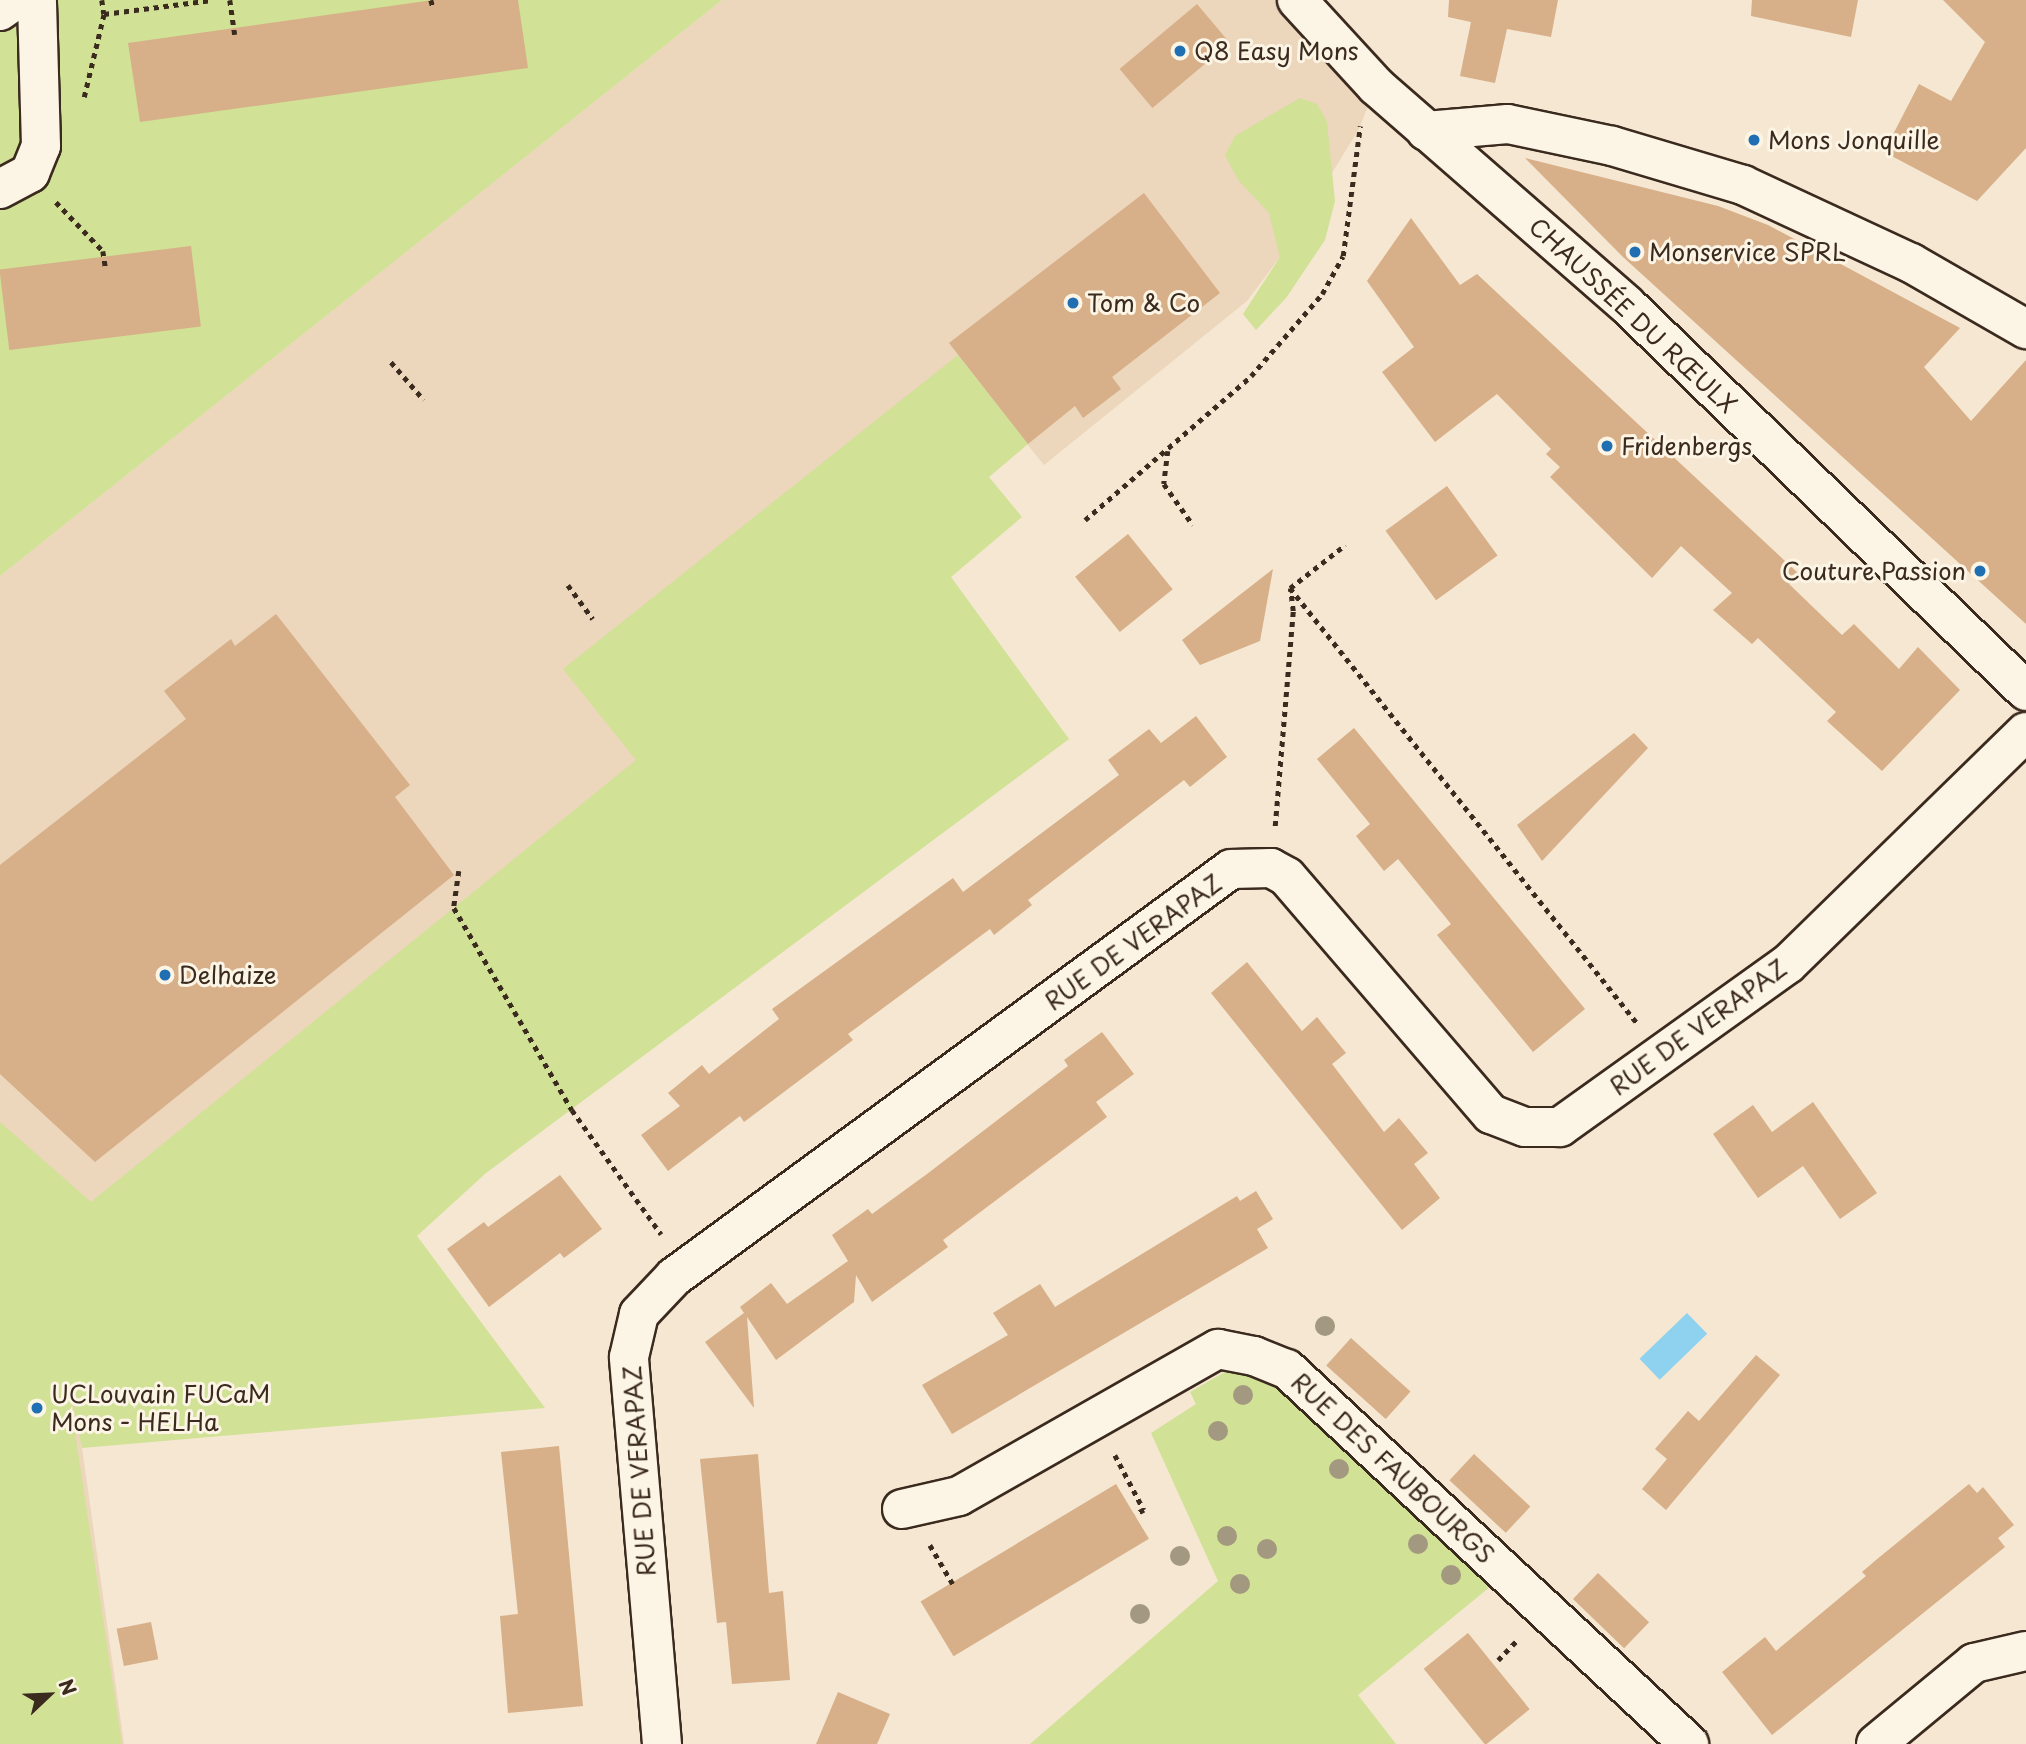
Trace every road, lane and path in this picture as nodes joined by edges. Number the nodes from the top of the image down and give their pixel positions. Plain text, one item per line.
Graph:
1 (15, 0) edge
2 (37, 0) edge
3 (102, 0) edge
4 (212, 0) edge
5 (230, 0) edge
6 (431, 0) edge
7 (1297, 0) edge
8 (433, 7) dead end
9 (0, 11) edge
10 (104, 14) junction
11 (235, 35) dead end
12 (1376, 86) junction
13 (81, 107) dead end
14 (1426, 131) junction
15 (15, 181) edge
16 (106, 270) dead end
17 (2026, 329) edge
18 (391, 362) dead end
19 (424, 400) dead end
20 (1169, 450) junction
21 (1085, 520) dead end
22 (1193, 525) dead end
23 (1345, 545) dead end
24 (568, 585) dead end
25 (1290, 588) junction
26 (593, 620) dead end
27 (2026, 691) edge
28 (2026, 732) edge
29 (1271, 868) junction
30 (459, 871) dead end
31 (1662, 1054) junction
32 (685, 1269) junction
33 (1095, 1416) junction
34 (902, 1509) dead end
35 (1135, 1515) dead end
36 (2026, 1651) edge
37 (662, 1744) edge
38 (1689, 1744) edge
39 (1876, 1744) edge

1 - 9 street
2 - 15 street
3 - 10 path
4 - 10 path
5 - 11 path
6 - 8 path
7 - 12 street, CHAUSSÉE DU RŒULX
10 - 13 path
12 - 14 street, CHAUSSÉE DU RŒULX
12 - 20 path
14 - 17 street
14 - 27 street, CHAUSSÉE DU RŒULX
15 - 16 path
18 - 19 path
20 - 21 path
20 - 22 path
23 - 25 path
24 - 26 path
25 - 29 path
25 - 31 path
28 - 31 street, RUE DE VERAPAZ
29 - 31 street, RUE DE VERAPAZ
29 - 32 street, RUE DE VERAPAZ
30 - 32 path
32 - 37 street, RUE DE VERAPAZ
33 - 34 street, RUE DES FAUBOURGS
33 - 35 path
33 - 38 street, RUE DES FAUBOURGS
36 - 39 street

